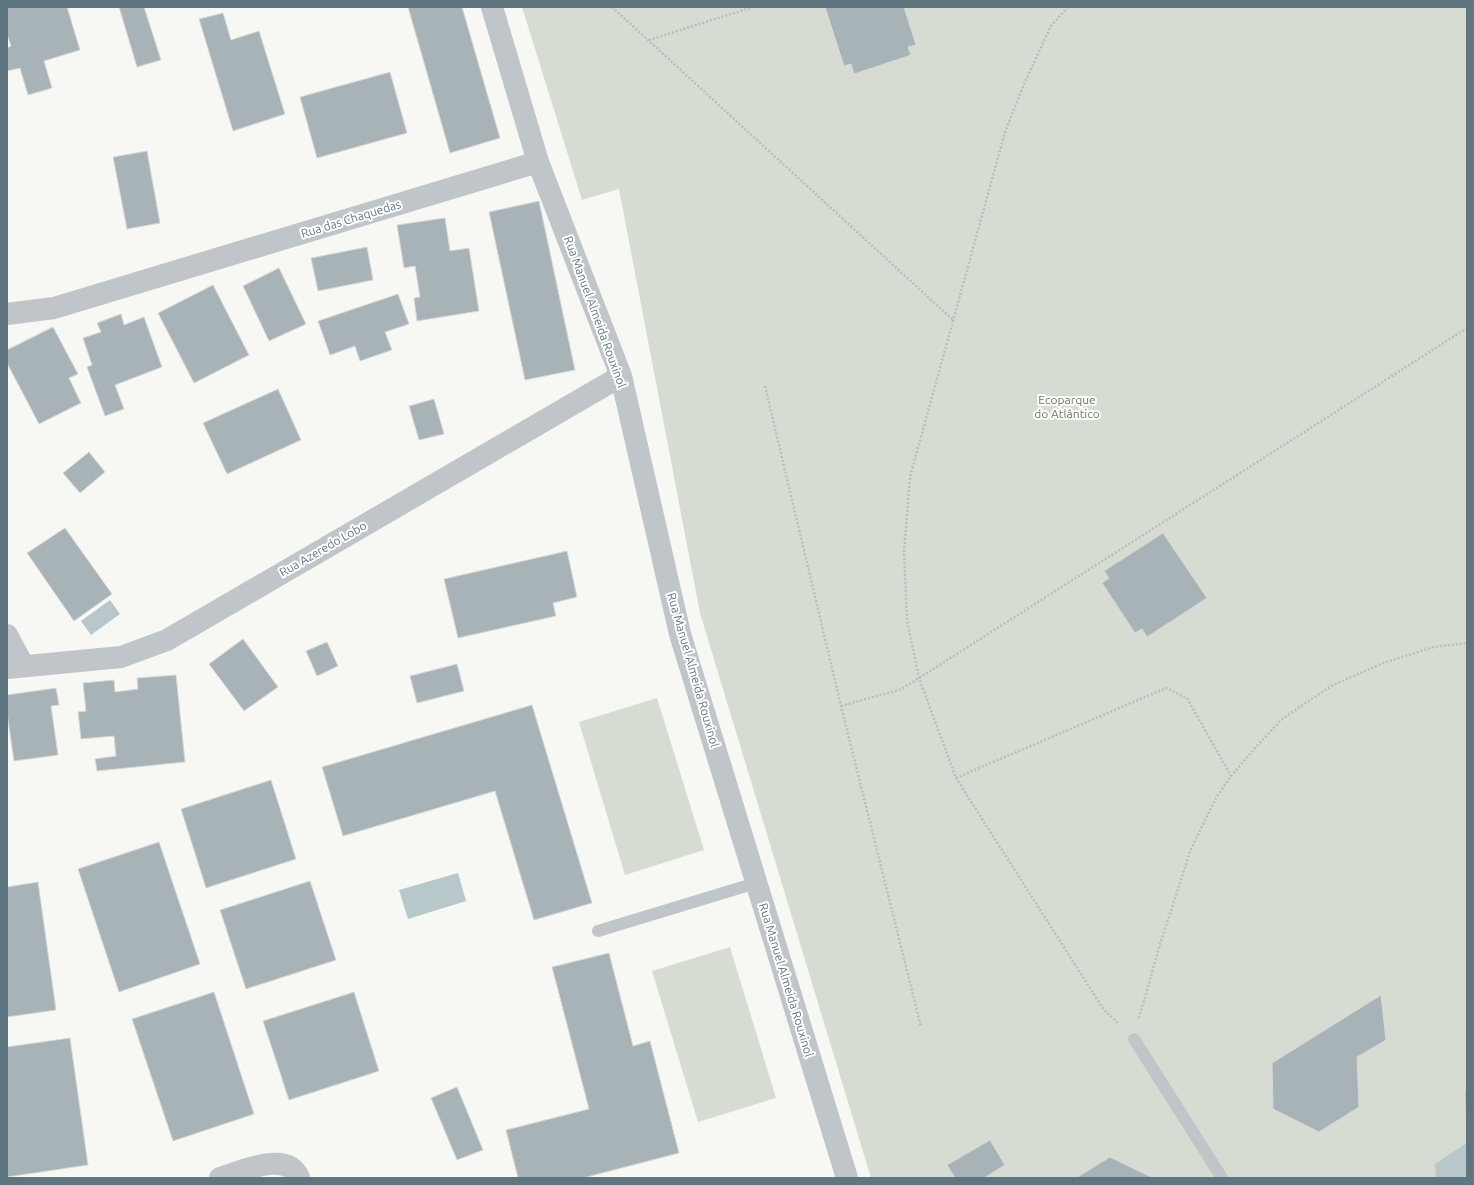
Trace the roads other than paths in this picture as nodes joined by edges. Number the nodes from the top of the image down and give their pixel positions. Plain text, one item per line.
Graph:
1 (492, 7) edge
2 (538, 162) junction
3 (7, 314) edge
4 (621, 376) junction
5 (7, 635) edge
6 (15, 666) edge
7 (756, 883) junction
8 (598, 931) dead end
9 (1134, 1039) road end
10 (292, 1171) edge
11 (220, 1178) edge
12 (847, 1178) edge
13 (1222, 1178) edge

1 - 2 street
2 - 3 street, Rua das Chaquedas
2 - 4 street, Rua Manuel Almeida Rouxinol
4 - 6 street, Rua Azeredo Lobo
4 - 7 street, Rua Manuel Almeida Rouxinol
5 - 6 street
7 - 8 lane
7 - 12 street, Rua Manuel Almeida Rouxinol
9 - 13 lane
10 - 11 street

